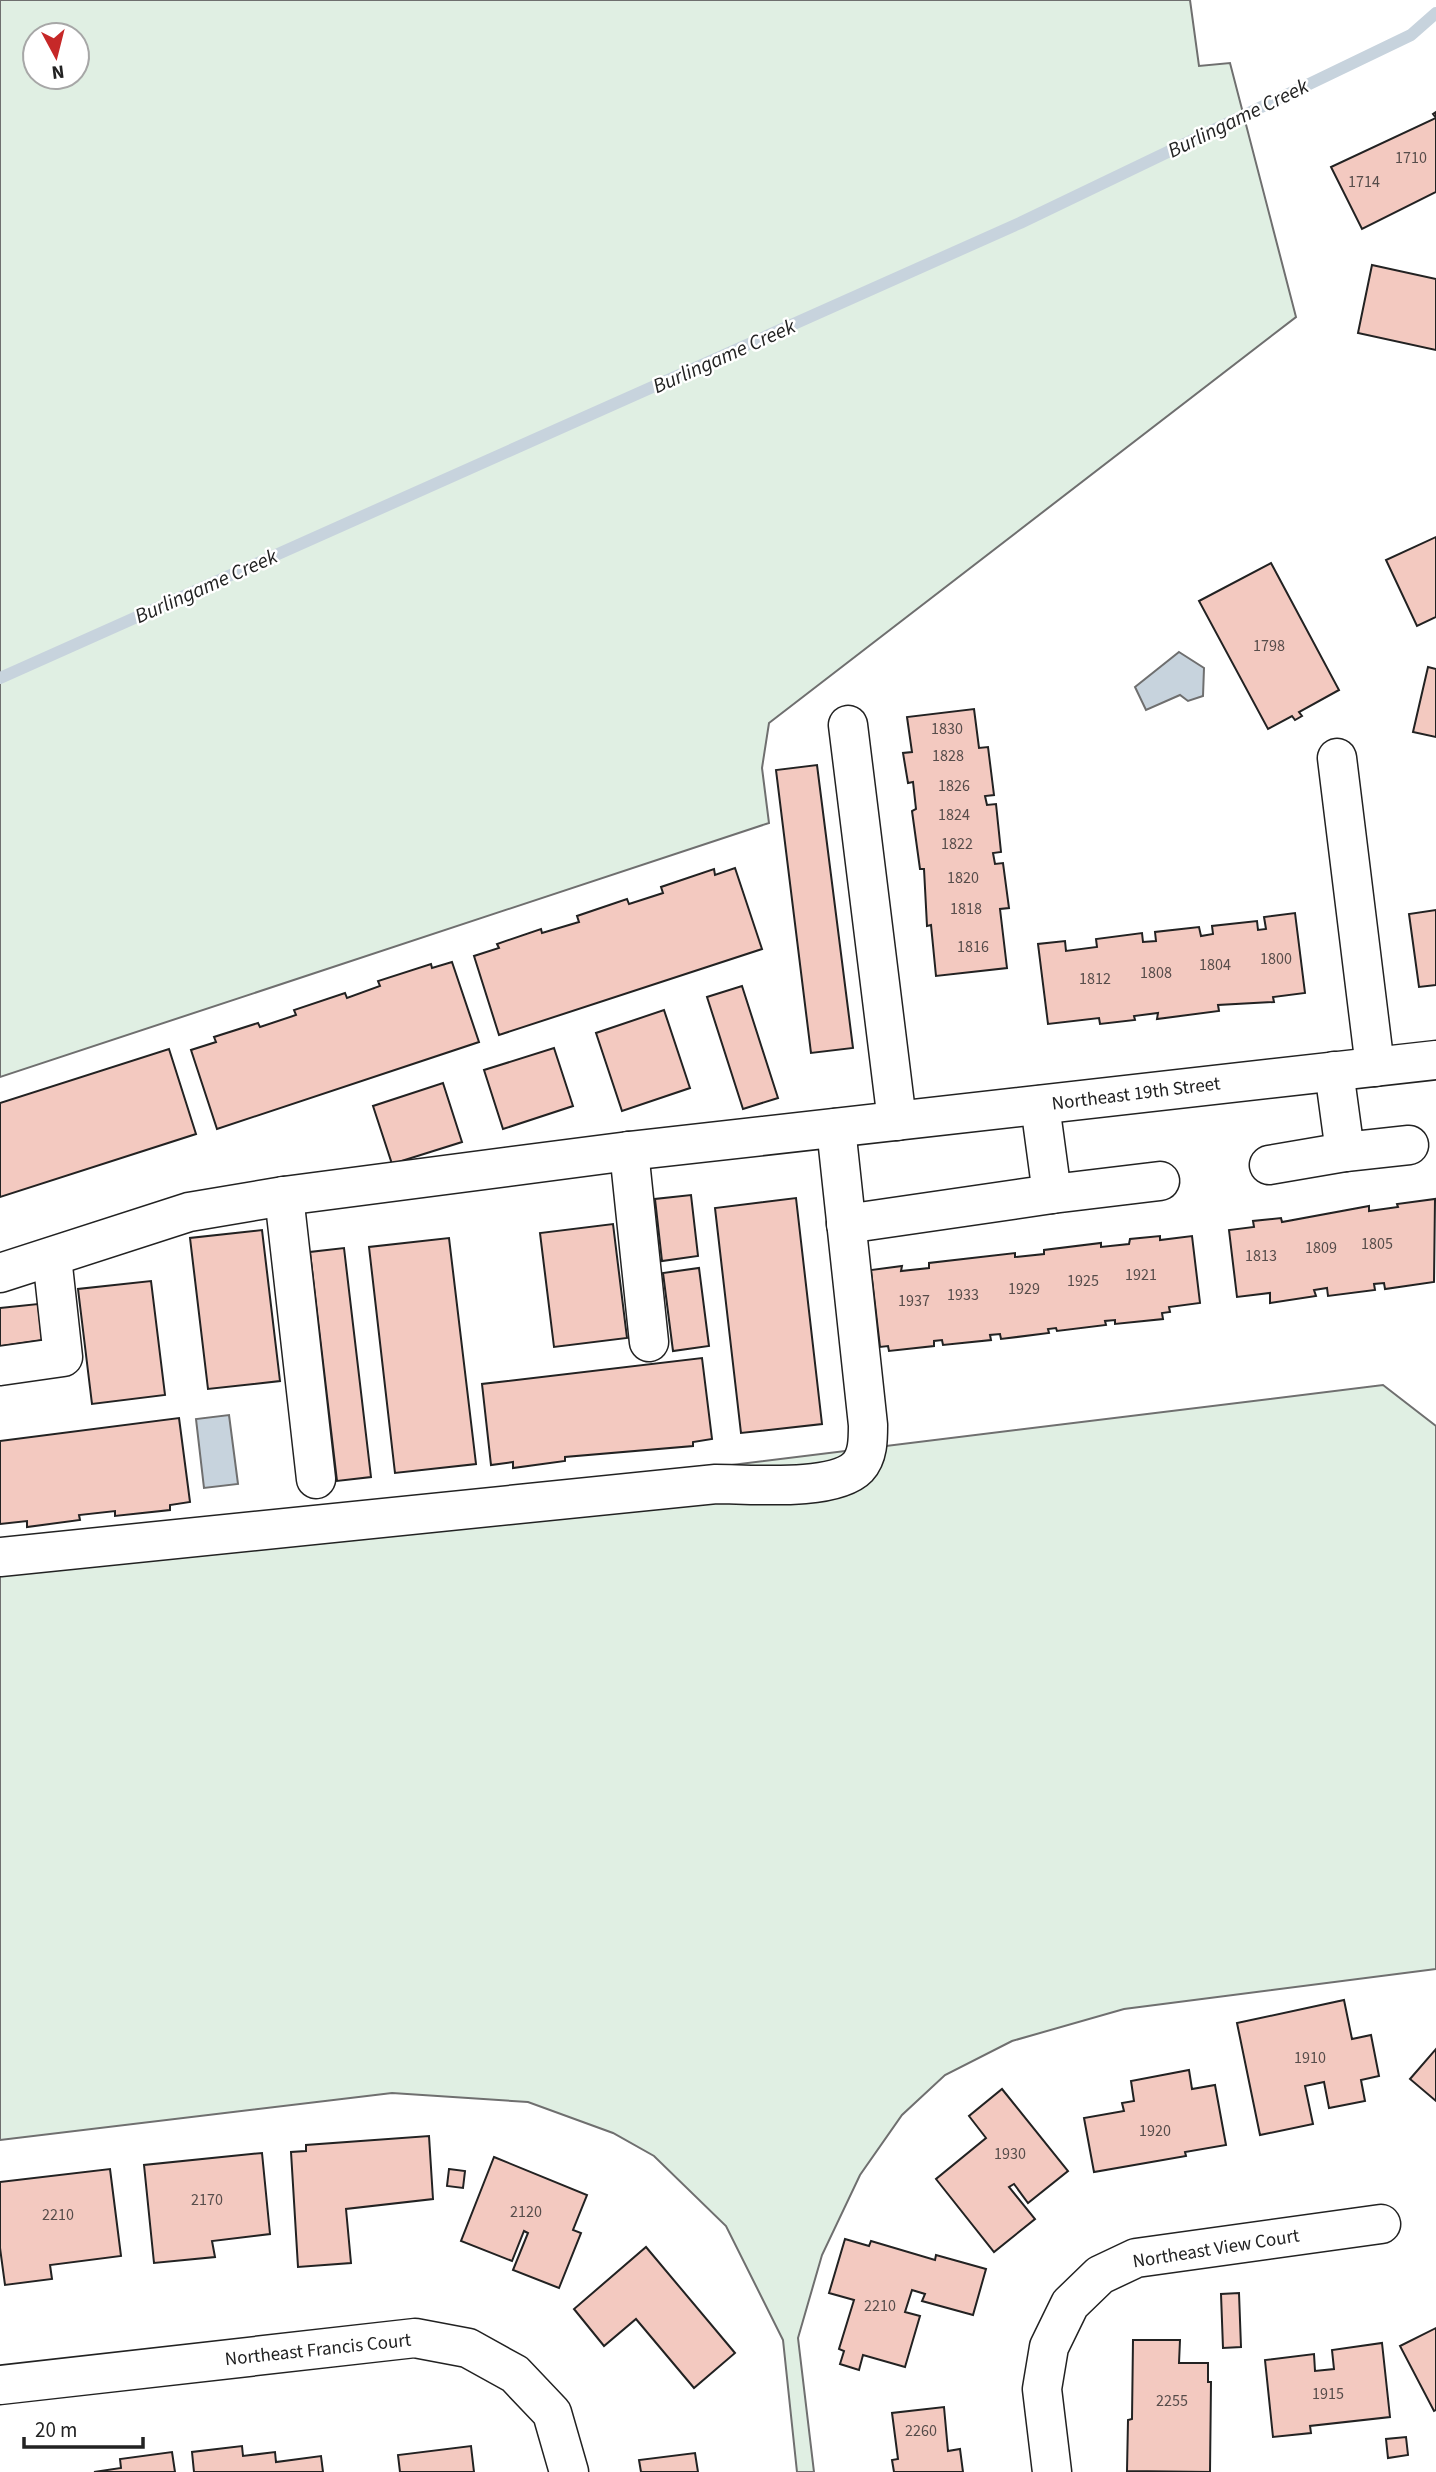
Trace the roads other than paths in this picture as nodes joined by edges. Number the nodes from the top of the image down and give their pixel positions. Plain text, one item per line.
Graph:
1 (848, 725) dead end
2 (1337, 758) dead end
3 (1436, 1060) edge
4 (1375, 1067) junction
5 (1334, 1071) junction
6 (1040, 1105) junction
7 (897, 1121) junction
8 (836, 1128) junction
9 (1409, 1145) dead end
10 (629, 1151) junction
11 (1345, 1153) junction
12 (1269, 1165) dead end
13 (1160, 1181) dead end
14 (1052, 1194) junction
15 (284, 1196) junction
16 (846, 1224) junction
17 (52, 1257) junction
18 (0, 1273) edge
19 (649, 1342) dead end
20 (0, 1366) edge
21 (316, 1479) dead end
22 (0, 1557) edge
23 (1381, 2224) dead end
24 (0, 2385) edge
25 (569, 2472) edge
26 (1052, 2472) edge

1 - 7 street
2 - 4 street
3 - 4 street, Northeast 19th Street
4 - 5 street, Northeast 19th Street
5 - 6 street, Northeast 19th Street
5 - 11 street
6 - 7 street, Northeast 19th Street
6 - 14 street
7 - 8 street, Northeast 19th Street
8 - 10 street, Northeast 19th Street
8 - 16 street
9 - 11 street
10 - 15 street, Northeast 19th Street
10 - 19 street
11 - 12 street
13 - 14 street
14 - 16 street
15 - 17 street, Northeast 19th Street
15 - 21 street
16 - 22 street
17 - 18 street, Northeast 19th Street
17 - 20 street
23 - 26 street, Northeast View Court
24 - 25 street, Northeast Francis Court

